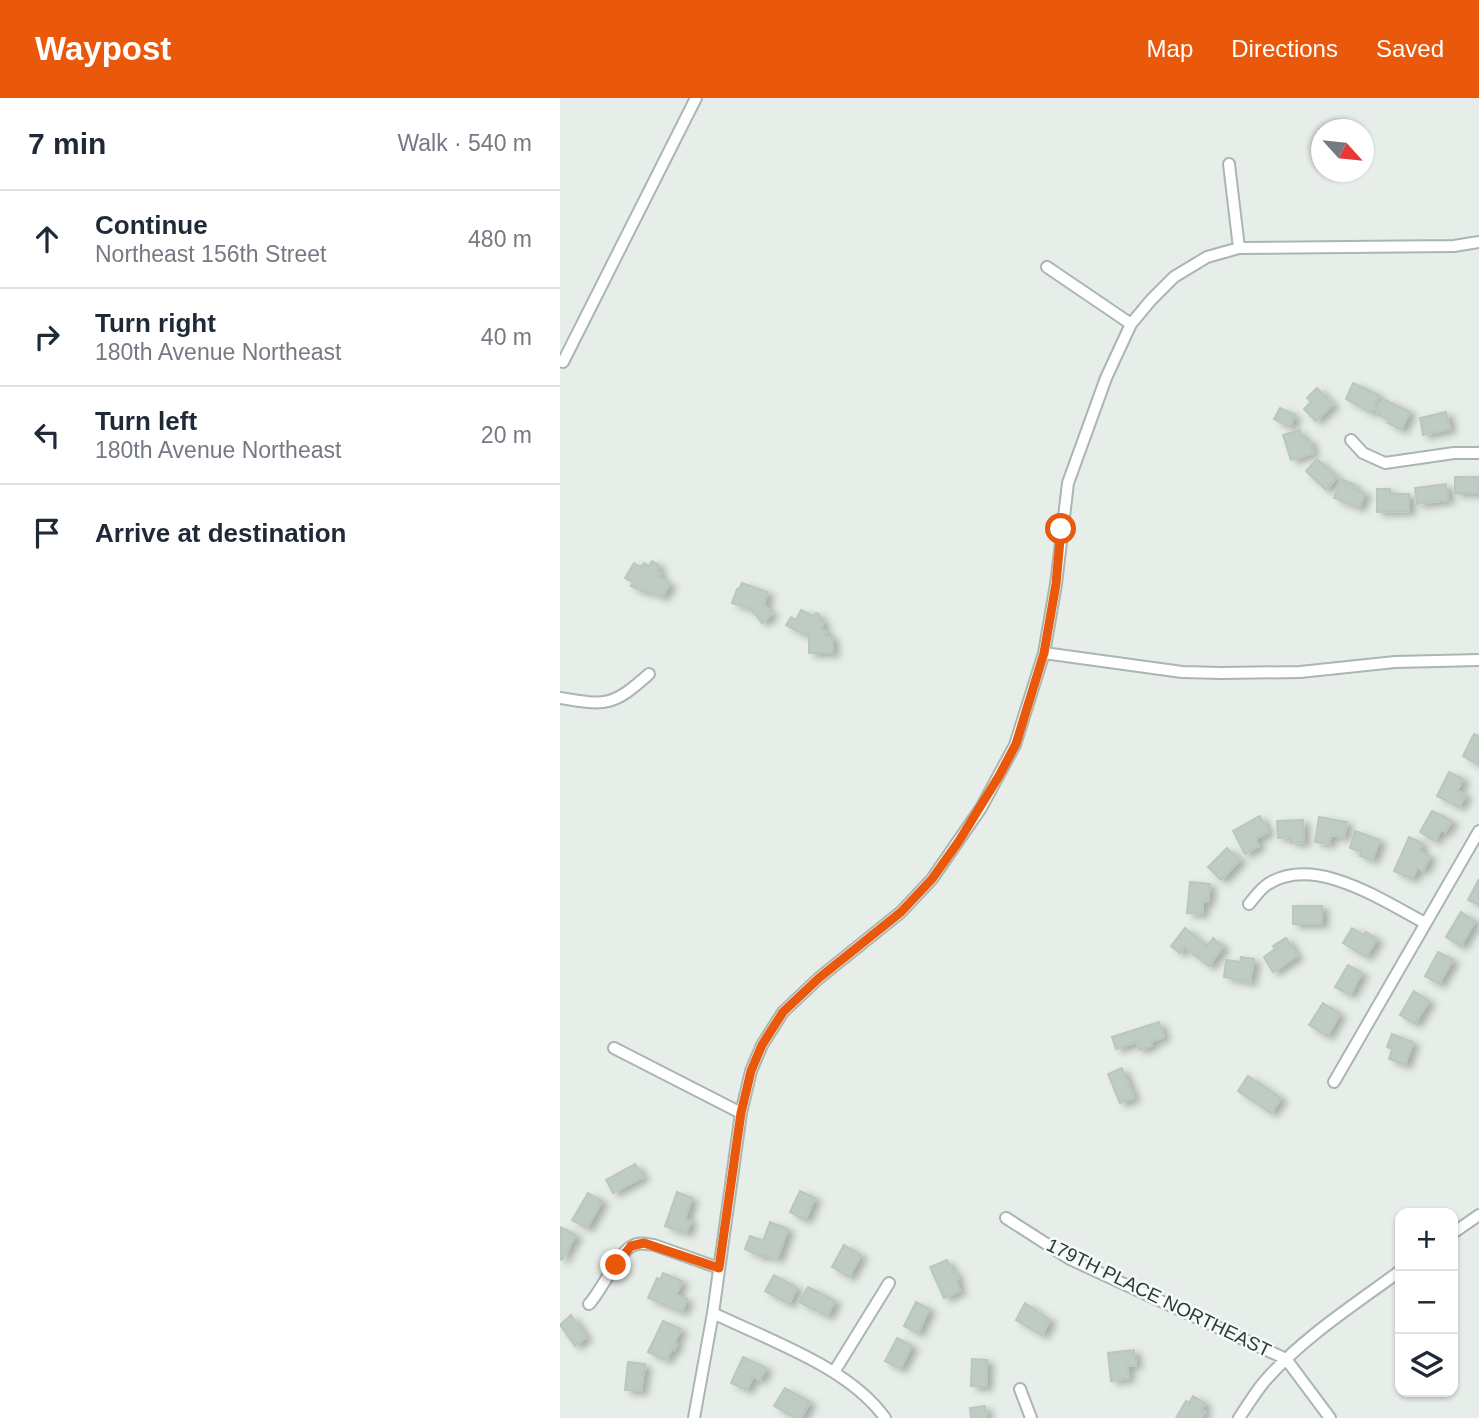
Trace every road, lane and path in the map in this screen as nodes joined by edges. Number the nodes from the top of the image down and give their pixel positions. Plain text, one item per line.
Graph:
1 (696, 98) edge
2 (1229, 164) dead end
3 (1479, 242) edge
4 (1239, 248) junction
5 (1047, 267) dead end
6 (1131, 324) junction
7 (563, 362) dead end
8 (1351, 440) dead end
9 (1479, 453) edge
10 (1044, 653) junction
11 (1479, 660) edge
12 (649, 674) dead end
13 (560, 698) edge
14 (1479, 831) edge
15 (1249, 904) dead end
16 (1425, 923) junction
17 (614, 1048) dead end
18 (1334, 1082) dead end
19 (741, 1113) junction
20 (1479, 1215) edge
21 (1006, 1218) dead end
22 (1458, 1230) edge
23 (719, 1268) junction
24 (1399, 1271) edge
25 (890, 1283) dead end
26 (589, 1304) dead end
27 (713, 1313) junction
28 (1286, 1359) junction
29 (834, 1372) junction
30 (1020, 1389) dead end
31 (694, 1418) edge
32 (885, 1418) edge
33 (1031, 1418) edge
34 (1239, 1418) edge
35 (1330, 1418) edge

1 - 7 street
2 - 4 street
3 - 4 street
4 - 6 street
5 - 6 street
6 - 10 street
8 - 9 street
10 - 11 street
10 - 19 street
12 - 13 street
14 - 16 street
15 - 16 street
16 - 18 street
17 - 19 street
19 - 23 street
20 - 22 street
21 - 28 street, 179TH PLACE NORTHEAST
23 - 26 street
23 - 27 street
24 - 28 street
25 - 29 street
27 - 29 street
27 - 31 street
28 - 34 street
28 - 35 street, 179TH PLACE NORTHEAST
29 - 32 street
30 - 33 street

